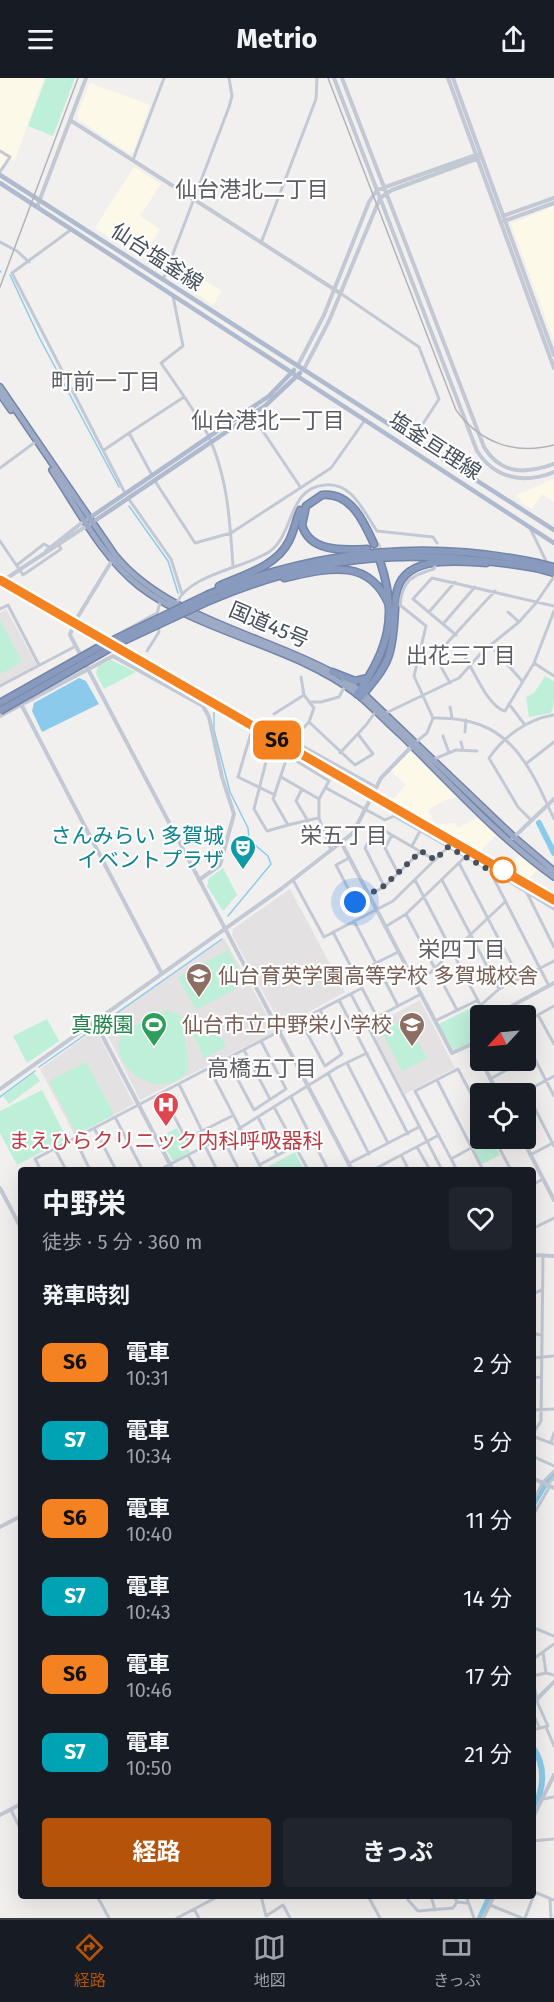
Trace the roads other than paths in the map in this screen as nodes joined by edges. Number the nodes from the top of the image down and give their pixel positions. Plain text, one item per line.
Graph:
1 (86, 78) edge
2 (164, 78) edge
3 (229, 78) edge
4 (317, 78) edge
5 (334, 78) edge
6 (342, 78) edge
7 (448, 78) edge
8 (453, 78) edge
9 (70, 120) junction
10 (0, 151) edge
11 (478, 156) junction
12 (133, 159) junction
13 (0, 174) edge
14 (0, 183) edge
15 (384, 187) junction
16 (377, 190) junction
17 (386, 193) junction
18 (380, 198) junction
19 (554, 198) edge
20 (194, 200) junction
21 (40, 201) junction
22 (554, 202) edge
23 (37, 207) junction
24 (502, 219) junction
25 (72, 229) junction
26 (0, 242) edge
27 (261, 243) junction
28 (29, 262) junction
29 (163, 280) junction
30 (333, 289) junction
31 (340, 293) junction
32 (173, 294) junction
33 (554, 355) edge
34 (297, 365) junction
35 (554, 368) edge
36 (304, 369) junction
37 (293, 372) junction
38 (298, 375) junction
39 (0, 387) edge
40 (0, 394) edge
41 (184, 397) junction
42 (252, 415) junction
43 (365, 420) junction
44 (129, 433) junction
45 (413, 439) junction
46 (208, 440) junction
47 (34, 443) junction
48 (104, 450) junction
49 (554, 464) edge
50 (0, 468) edge
51 (554, 472) edge
52 (153, 478) junction
53 (301, 488) junction
54 (127, 495) junction
55 (89, 521) junction
56 (530, 528) junction
57 (554, 530) edge
58 (231, 533) junction
59 (0, 541) edge
60 (437, 543) dead end
61 (554, 543) edge
62 (59, 545) junction
63 (49, 547) junction
64 (6, 549) junction
65 (429, 550) junction
66 (45, 552) junction
67 (379, 553) junction
68 (0, 554) edge
69 (113, 559) junction
70 (17, 565) junction
71 (435, 566) dead end
72 (536, 566) junction
73 (233, 567) junction
74 (554, 567) edge
75 (554, 573) edge
76 (554, 578) edge
77 (454, 582) junction
78 (0, 583) edge
79 (475, 587) junction
80 (495, 591) junction
81 (182, 594) junction
82 (210, 596) junction
83 (161, 600) junction
84 (537, 603) junction
85 (176, 605) junction
86 (389, 605) junction
87 (554, 606) edge
88 (0, 609) edge
89 (395, 611) junction
90 (554, 611) edge
91 (429, 612) junction
92 (508, 612) dead end
93 (156, 613) junction
94 (519, 622) junction
95 (443, 624) junction
96 (456, 635) junction
97 (115, 636) dead end
98 (76, 646) junction
99 (492, 647) junction
100 (147, 651) dead end
101 (465, 657) dead end
102 (534, 663) junction
103 (39, 666) junction
104 (470, 666) junction
105 (87, 668) junction
106 (332, 672) junction
107 (554, 676) edge
108 (301, 677) dead end
109 (370, 677) junction
110 (522, 681) junction
111 (451, 683) junction
112 (0, 686) edge
113 (346, 686) junction
114 (361, 694) junction
115 (303, 695) junction
116 (421, 695) junction
117 (309, 702) junction
118 (0, 704) edge
119 (21, 704) junction
120 (509, 704) junction
121 (450, 707) dead end
122 (376, 710) junction
123 (0, 711) edge
124 (385, 713) junction
125 (274, 714) dead end
126 (554, 715) edge
127 (0, 716) edge
128 (452, 717) junction
129 (433, 718) junction
130 (466, 720) junction
131 (309, 722) junction
132 (525, 725) junction
133 (272, 729) dead end
134 (465, 732) dead end
135 (358, 734) junction
136 (443, 736) dead end
137 (506, 739) junction
138 (292, 740) junction
139 (461, 742) dead end
140 (554, 742) edge
141 (414, 744) junction
142 (270, 746) junction
143 (463, 750) junction
144 (477, 751) dead end
145 (340, 753) junction
146 (449, 753) junction
147 (287, 757) junction
148 (434, 759) junction
149 (527, 763) junction
150 (281, 777) junction
151 (376, 787) junction
152 (258, 788) junction
153 (326, 788) junction
154 (302, 789) junction
155 (275, 795) junction
156 (554, 799) edge
157 (319, 800) junction
158 (548, 805) junction
159 (365, 809) junction
160 (318, 818) junction
161 (554, 819) edge
162 (531, 820) junction
163 (308, 821) junction
164 (288, 825) junction
165 (420, 831) junction
166 (392, 836) junction
167 (512, 839) junction
168 (341, 842) junction
169 (412, 846) junction
170 (448, 847) junction
171 (331, 850) junction
172 (421, 851) junction
173 (465, 857) junction
174 (349, 858) junction
175 (435, 860) junction
176 (459, 863) junction
177 (554, 871) edge
178 (490, 872) junction
179 (398, 873) junction
180 (554, 877) edge
181 (293, 878) junction
182 (199, 879) junction
183 (415, 880) junction
184 (441, 880) junction
185 (384, 886) junction
186 (526, 893) junction
187 (368, 895) junction
188 (424, 897) junction
189 (506, 902) junction
190 (376, 909) junction
191 (554, 909) edge
192 (406, 914) junction
193 (488, 918) junction
194 (354, 921) junction
195 (385, 927) junction
196 (225, 929) junction
197 (333, 932) junction
198 (470, 935) junction
199 (554, 947) edge
200 (398, 952) junction
201 (453, 952) junction
202 (554, 961) edge
203 (376, 963) junction
204 (435, 968) junction
205 (540, 968) junction
206 (162, 974) junction
207 (354, 974) junction
208 (519, 978) junction
209 (552, 985) edge
210 (416, 986) junction
211 (362, 988) junction
212 (499, 989) junction
213 (351, 994) junction
214 (420, 994) junction
215 (339, 1000) junction
216 (478, 1000) junction
217 (481, 1005) joint
218 (514, 1005) edge
219 (398, 1006) junction
220 (554, 1006) edge
221 (320, 1010) junction
222 (457, 1010) junction
223 (538, 1015) joint
224 (300, 1020) junction
225 (95, 1022) junction
226 (435, 1022) junction
227 (280, 1031) junction
228 (261, 1041) junction
229 (554, 1044) edge
230 (470, 1045) edge
231 (244, 1050) junction
232 (367, 1053) junction
233 (227, 1059) junction
234 (536, 1062) edge
235 (347, 1063) junction
236 (209, 1068) junction
237 (486, 1071) edge
238 (505, 1071) edge
239 (328, 1073) junction
240 (554, 1076) edge
241 (490, 1079) junction
242 (437, 1080) junction
243 (546, 1080) junction
244 (492, 1083) edge
245 (179, 1084) junction
246 (536, 1085) edge
247 (308, 1086) junction
248 (0, 1089) edge
249 (470, 1092) edge
250 (162, 1093) junction
251 (554, 1096) edge
252 (291, 1097) junction
253 (271, 1099) junction
254 (139, 1106) junction
255 (274, 1107) junction
256 (536, 1112) edge
257 (232, 1115) junction
258 (115, 1117) junction
259 (258, 1118) junction
260 (419, 1127) junction
261 (94, 1128) junction
262 (240, 1128) junction
263 (202, 1131) junction
264 (408, 1134) junction
265 (439, 1135) junction
266 (222, 1137) junction
267 (75, 1139) junction
268 (426, 1141) junction
269 (388, 1143) junction
270 (470, 1144) edge
271 (553, 1144) edge
272 (205, 1146) junction
273 (295, 1146) junction
274 (417, 1147) junction
275 (55, 1149) junction
276 (470, 1149) edge
277 (472, 1149) edge
278 (500, 1149) edge
279 (527, 1149) edge
280 (369, 1154) junction
281 (188, 1155) junction
282 (277, 1155) junction
283 (401, 1155) junction
284 (530, 1155) junction
285 (451, 1159) junction
286 (170, 1164) junction
287 (348, 1164) junction
288 (259, 1165) joint
289 (382, 1165) joint
290 (39, 1167) edge
291 (64, 1167) edge
292 (89, 1167) edge
293 (114, 1167) edge
294 (141, 1167) edge
295 (164, 1167) edge
296 (171, 1167) edge
297 (194, 1167) edge
298 (216, 1167) edge
299 (237, 1167) edge
300 (306, 1167) edge
301 (326, 1167) edge
302 (350, 1167) edge
303 (378, 1167) edge
304 (407, 1167) edge
305 (428, 1167) edge
306 (440, 1167) edge
307 (455, 1167) edge
308 (482, 1167) edge
309 (509, 1167) edge
310 (543, 1179) junction
311 (536, 1183) edge
312 (0, 1188) edge
313 (554, 1200) edge
314 (554, 1218) edge
315 (18, 1222) edge
316 (536, 1227) edge
317 (536, 1255) edge
318 (543, 1255) junction
319 (554, 1256) edge
320 (542, 1289) junction
321 (536, 1292) edge
322 (536, 1334) edge
323 (541, 1335) junction
324 (541, 1356) junction
325 (554, 1356) edge
326 (536, 1357) edge
327 (541, 1377) junction
328 (536, 1378) edge
329 (554, 1408) edge
330 (536, 1410) edge
331 (541, 1410) junction
332 (536, 1429) edge
333 (554, 1433) edge
334 (536, 1437) edge
335 (552, 1443) edge
336 (536, 1458) edge
337 (554, 1466) edge
338 (554, 1471) edge
339 (554, 1478) edge
340 (548, 1485) edge
341 (536, 1498) edge
342 (536, 1509) edge
343 (18, 1518) edge
344 (0, 1527) edge
345 (536, 1629) edge
346 (554, 1636) edge
347 (554, 1644) edge
348 (543, 1652) junction
349 (536, 1657) edge
350 (546, 1673) junction
351 (536, 1675) edge
352 (554, 1675) edge
353 (554, 1682) edge
354 (536, 1694) edge
355 (537, 1699) junction
356 (536, 1722) edge
357 (538, 1727) joint
358 (546, 1727) junction
359 (554, 1746) edge
360 (554, 1775) edge
361 (554, 1797) edge
362 (543, 1799) junction
363 (18, 1806) edge
364 (11, 1810) junction
365 (536, 1812) edge
366 (0, 1815) edge
367 (18, 1824) edge
368 (554, 1839) edge
369 (536, 1841) edge
370 (536, 1893) edge
371 (100, 1899) edge
372 (213, 1899) edge
373 (262, 1899) edge
374 (370, 1899) edge
375 (408, 1899) edge
376 (432, 1899) edge
377 (456, 1899) edge
378 (466, 1899) edge
379 (493, 1899) edge
380 (531, 1899) edge
381 (552, 1899) edge
382 (457, 1902) junction
383 (467, 1903) junction
384 (490, 1905) junction
385 (194, 1909) junction
386 (435, 1910) junction
387 (430, 1911) junction
388 (109, 1918) edge
389 (177, 1918) edge
390 (199, 1918) edge
391 (290, 1918) edge
392 (380, 1918) edge
393 (431, 1918) edge
394 (474, 1918) edge
395 (483, 1918) edge
396 (524, 1918) edge
397 (551, 1918) edge

1 - 9 street
2 - 12 street
3 - 20 street
4 - 27 street
5 - 16 street
6 - 15 street
7 - 11 street
8 - 11 street
9 - 12 street
9 - 21 street
10 - 13 street
11 - 15 street
11 - 17 street
11 - 24 street
12 - 20 street
13 - 21 main road, 仙台塩釜線
14 - 23 main road, 仙台塩釜線
15 - 16 street
15 - 17 street
16 - 18 street
16 - 30 street
17 - 18 street
17 - 49 street
18 - 31 street
18 - 51 street
19 - 24 street
20 - 27 street
20 - 29 street
21 - 23 street
21 - 29 main road, 仙台塩釜線
22 - 24 street
23 - 25 main road, 仙台塩釜線
24 - 33 street
24 - 35 street
25 - 28 street
25 - 32 main road, 仙台塩釜線
26 - 28 street
27 - 30 street
28 - 48 street
29 - 34 main road, 仙台塩釜線
30 - 31 street
30 - 34 street
31 - 36 street
31 - 45 street
32 - 37 main road, 仙台塩釜線
32 - 41 street
34 - 36 main road, 塩釜亘理線
34 - 37 main road
36 - 38 main road
36 - 45 main road, 塩釜亘理線
37 - 38 main road, 塩釜亘理線
37 - 46 main road
38 - 42 main road
38 - 43 main road, 塩釜亘理線
39 - 55 highway, 国道45号
40 - 47 highway, 国道45号
41 - 44 street
41 - 46 street
42 - 46 main road
42 - 53 street
43 - 53 street
43 - 56 main road, 塩釜亘理線
44 - 48 street
44 - 52 street
45 - 57 main road, 塩釜亘理線
46 - 52 main road
46 - 58 street
47 - 50 street
47 - 55 highway, 国道45号
48 - 54 street
52 - 54 main road
52 - 58 street
53 - 58 street
54 - 55 main road
54 - 81 street
55 - 62 street
55 - 63 street
55 - 69 highway, 国道45号
55 - 85 highway, 国道45号
56 - 61 main road, 塩釜亘理線
56 - 76 street
58 - 73 street
59 - 64 street
60 - 73 street
62 - 66 street
62 - 70 street
63 - 66 street
63 - 70 street
64 - 68 street
64 - 70 street
65 - 67 highway
65 - 67 highway
65 - 72 highway
66 - 78 street, bridge
67 - 72 highway
67 - 82 highway
67 - 82 highway
67 - 86 highway
67 - 89 highway
69 - 83 highway, 国道45号
69 - 98 street
71 - 116 street
72 - 74 highway, bridge
72 - 75 highway, bridge
72 - 89 highway
73 - 81 street
76 - 84 street
77 - 79 street
77 - 91 street
77 - 91 street
79 - 80 street
79 - 95 street
80 - 84 street
80 - 96 street
81 - 85 street
82 - 86 highway
82 - 118 highway, bridge
82 - 123 highway, bridge
83 - 85 highway, 国道45号
83 - 93 street
84 - 87 street
84 - 94 street
85 - 106 highway, 国道45号
85 - 113 highway, 国道45号
86 - 109 highway
88 - 103 street
89 - 114 highway
90 - 102 street
91 - 95 street
92 - 94 street
93 - 97 street
93 - 100 street
94 - 99 street
95 - 96 street
96 - 111 street
98 - 103 street
98 - 105 street
99 - 104 street
99 - 110 street
101 - 104 street
102 - 107 street
102 - 110 street
103 - 112 street
104 - 111 street
104 - 120 street
105 - 119 street
105 - 182 street
105 - 182 street
106 - 109 highway
106 - 114 highway, 国道45号
108 - 115 street
109 - 114 highway
110 - 120 street
111 - 116 street
113 - 114 highway, 国道45号
113 - 117 street
114 - 122 highway, 国道45号
114 - 124 highway, 国道45号
115 - 117 street
115 - 125 street
116 - 124 street
116 - 129 street
117 - 131 street
119 - 127 street
119 - 206 street
120 - 132 street
121 - 128 street
122 - 135 street
122 - 141 highway, 国道45号
124 - 141 highway, 国道45号
126 - 132 street
128 - 129 street
128 - 130 street
129 - 141 street
130 - 134 street
130 - 137 street
131 - 138 street
131 - 145 street
132 - 137 street
133 - 138 street
135 - 145 street
135 - 145 street
136 - 146 street
137 - 149 street
137 - 162 street
138 - 151 street
139 - 143 street
140 - 149 street
141 - 148 highway, 国道45号
141 - 151 street
141 - 167 highway, 国道45号
142 - 147 street
142 - 152 street
142 - 152 street
143 - 144 street
143 - 146 street
146 - 148 street
147 - 150 street
147 - 153 street
148 - 167 highway, 国道45号
149 - 158 street
150 - 154 street
150 - 155 street
151 - 159 street
152 - 155 street
152 - 164 street
153 - 157 street
153 - 159 street
154 - 157 street
154 - 163 street
155 - 164 street
156 - 158 street
157 - 160 street
158 - 161 street
158 - 162 street
159 - 165 street
159 - 168 street
160 - 163 street
160 - 171 street
162 - 167 street
163 - 164 street
165 - 169 street
165 - 170 street
166 - 169 street
166 - 179 street
166 - 185 street
167 - 177 highway, 国道45号
167 - 180 highway, 国道45号
168 - 171 street
168 - 174 street
169 - 172 street
170 - 173 street
170 - 175 street
171 - 181 street
172 - 175 street
172 - 179 street
173 - 176 street
173 - 178 street
174 - 187 street
174 - 187 street
175 - 183 street
176 - 184 street
176 - 193 street
178 - 186 street
178 - 189 street
179 - 185 street
181 - 196 street
181 - 197 street
182 - 196 street
183 - 188 street
183 - 190 street
184 - 188 street
184 - 198 street
185 - 187 street
186 - 191 street
186 - 199 street
187 - 190 street
188 - 192 street
188 - 201 street
189 - 193 street
189 - 205 street
190 - 194 street
190 - 195 street
192 - 195 street
192 - 204 street
193 - 198 street
193 - 208 street
194 - 197 street
194 - 203 street
195 - 200 street
196 - 206 street
196 - 227 street
197 - 207 street
198 - 201 street
198 - 212 street
200 - 203 street
200 - 210 street
201 - 204 street
201 - 216 street
202 - 205 street
203 - 207 street
203 - 219 street
204 - 210 street
204 - 222 street
205 - 208 street
205 - 209 street
206 - 225 street
207 - 211 street
208 - 212 street
209 - 218 street
210 - 214 street
211 - 213 street
211 - 219 street
212 - 217 street
213 - 215 street
213 - 260 street
214 - 219 street
214 - 226 street
215 - 221 street
215 - 232 street
216 - 217 street
216 - 222 street
220 - 223 street
221 - 224 street
221 - 224 street
222 - 226 street
223 - 229 street
224 - 227 street
225 - 248 street
225 - 254 street
226 - 230 street
227 - 228 street
227 - 247 street
228 - 231 street
228 - 253 street
231 - 233 street
231 - 253 street
232 - 235 street
232 - 264 street
233 - 236 street
233 - 253 street
234 - 243 street
235 - 239 street
235 - 269 street
236 - 245 street
236 - 257 street
237 - 241 street
238 - 241 street
239 - 247 street
239 - 280 street
240 - 243 street
241 - 244 street
242 - 249 street
242 - 265 street
242 - 270 street
243 - 246 street
243 - 251 street
245 - 250 street
245 - 263 street
247 - 252 street
247 - 287 street
250 - 254 street
250 - 263 street
252 - 255 street
252 - 301 street
254 - 258 street
254 - 286 street
255 - 259 street
255 - 273 street
256 - 271 street
257 - 262 street
257 - 263 street
258 - 261 street
258 - 294 street
259 - 262 street
259 - 282 street
260 - 264 street
260 - 268 street
261 - 267 street
261 - 293 street
262 - 266 street
262 - 288 street
264 - 269 street
265 - 268 street
265 - 285 street
266 - 272 street
266 - 299 street
267 - 275 street
267 - 292 street
268 - 274 street
268 - 306 street
269 - 280 street
271 - 284 street
272 - 281 street
272 - 298 street
273 - 282 street
273 - 300 street
274 - 283 street
274 - 305 street
275 - 290 street
275 - 291 street
276 - 285 street
277 - 308 street
278 - 309 street
279 - 284 street
280 - 287 street
281 - 286 street
281 - 297 street
282 - 288 street
283 - 289 street
283 - 304 street
284 - 310 street
285 - 307 street
286 - 295 street
286 - 296 street
287 - 302 street
289 - 303 street
310 - 311 street
310 - 313 street
312 - 315 street
314 - 316 street
317 - 318 street
318 - 319 street
318 - 320 street
320 - 321 street
320 - 323 street
322 - 323 street
323 - 324 street
324 - 325 street
324 - 326 street
324 - 327 street
327 - 328 street
327 - 331 street
329 - 331 street
330 - 331 street
331 - 332 street
333 - 335 street
334 - 335 street
336 - 337 street
338 - 340 street
339 - 340 street
340 - 341 street
340 - 342 street
343 - 344 street
345 - 346 street
347 - 348 street
348 - 349 street
348 - 350 street
350 - 351 street
350 - 352 street
353 - 355 street
354 - 355 street
355 - 358 street
356 - 357 street
357 - 358 street
358 - 359 street
360 - 362 street
361 - 362 street
362 - 365 street
363 - 364 street
364 - 366 street
364 - 367 street
368 - 369 street
370 - 381 street
371 - 388 street
372 - 385 street
373 - 391 street
374 - 392 street
375 - 387 street
376 - 386 street
377 - 382 street
378 - 383 street
379 - 384 street
380 - 396 street
381 - 397 street
382 - 383 street
382 - 386 street
383 - 394 street
384 - 395 street
384 - 396 street
385 - 389 street
385 - 390 street
386 - 387 street
387 - 393 street

